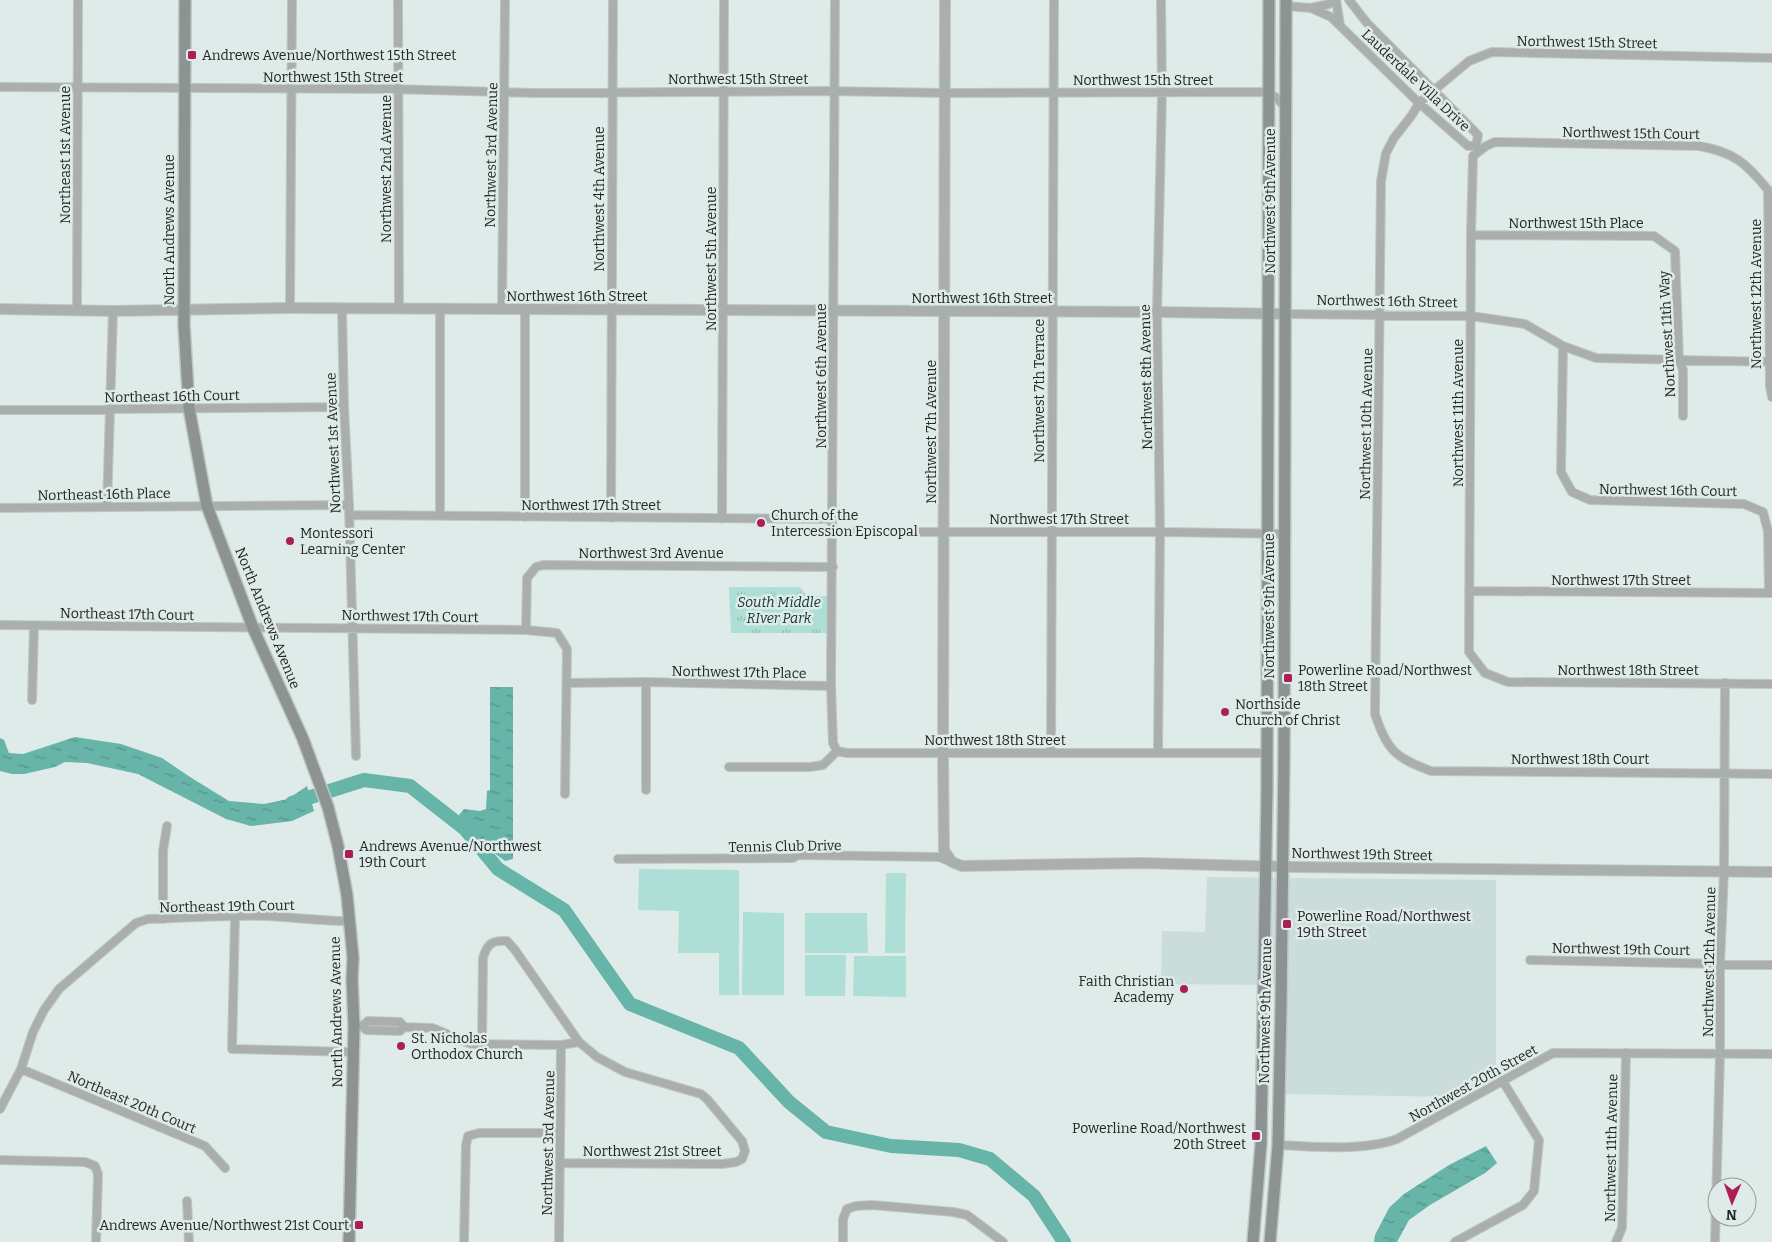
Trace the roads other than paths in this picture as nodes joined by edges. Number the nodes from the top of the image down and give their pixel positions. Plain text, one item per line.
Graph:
1 (78, 0) edge
2 (185, 0) edge
3 (292, 0) edge
4 (398, 0) edge
5 (505, 0) edge
6 (612, 0) edge
7 (724, 0) edge
8 (835, 0) edge
9 (945, 0) edge
10 (1054, 0) edge
11 (1161, 0) edge
12 (1269, 0) edge
13 (1334, 0) edge
14 (1349, 0) edge
15 (1286, 3) edge
16 (1311, 8) junction
17 (1340, 25) junction
18 (1772, 58) edge
19 (0, 87) edge
20 (77, 88) junction
21 (185, 88) junction
22 (292, 89) junction
23 (398, 90) junction
24 (835, 91) junction
25 (1433, 91) junction
26 (505, 92) junction
27 (612, 92) junction
28 (724, 92) junction
29 (1054, 92) junction
30 (945, 93) junction
31 (1162, 93) junction
32 (1270, 93) junction
33 (1419, 103) junction
34 (1285, 108) junction
35 (1478, 148) junction
36 (1768, 190) joint
37 (1471, 235) junction
38 (1675, 252) joint
39 (290, 308) junction
40 (0, 309) edge
41 (342, 309) junction
42 (399, 309) junction
43 (440, 309) junction
44 (77, 310) junction
45 (502, 310) junction
46 (525, 310) junction
47 (612, 310) junction
48 (724, 310) junction
49 (113, 311) junction
50 (184, 311) junction
51 (945, 311) junction
52 (1052, 311) junction
53 (833, 312) junction
54 (1157, 312) junction
55 (1269, 314) junction
56 (1285, 314) junction
57 (1379, 315) junction
58 (1471, 316) junction
59 (1562, 346) junction
60 (1679, 360) junction
61 (1771, 362) edge
62 (1772, 397) edge
63 (344, 406) junction
64 (189, 408) junction
65 (110, 409) junction
66 (0, 410) edge
67 (1683, 416) dead end
68 (349, 505) junction
69 (207, 506) junction
70 (107, 507) junction
71 (0, 508) edge
72 (349, 515) junction
73 (440, 516) junction
74 (526, 517) junction
75 (611, 518) junction
76 (722, 519) junction
77 (833, 519) junction
78 (833, 532) junction
79 (944, 532) junction
80 (1052, 532) junction
81 (1160, 532) junction
82 (1267, 534) junction
83 (1284, 534) junction
84 (832, 567) junction
85 (1469, 591) junction
86 (1770, 593) edge
87 (0, 625) edge
88 (34, 626) junction
89 (254, 628) junction
90 (352, 628) junction
91 (526, 630) junction
92 (1485, 673) joint
93 (646, 682) junction
94 (567, 683) junction
95 (1725, 683) junction
96 (1772, 684) edge
97 (831, 686) junction
98 (32, 700) dead end
99 (837, 751) junction
100 (1394, 751) joint
101 (1050, 752) junction
102 (1158, 753) junction
103 (1267, 753) junction
104 (943, 754) junction
105 (356, 756) dead end
106 (729, 767) dead end
107 (1724, 773) junction
108 (1772, 774) edge
109 (646, 790) dead end
110 (566, 794) dead end
111 (166, 826) dead end
112 (618, 859) dead end
113 (952, 862) junction
114 (1266, 866) junction
115 (1282, 867) junction
116 (1724, 872) junction
117 (1772, 872) edge
118 (235, 916) junction
119 (163, 919) junction
120 (349, 921) junction
121 (1530, 960) dead end
122 (1720, 964) junction
123 (1772, 965) edge
124 (358, 1026) junction
125 (579, 1042) junction
126 (482, 1045) junction
127 (561, 1045) junction
128 (353, 1052) junction
129 (1626, 1052) junction
130 (1720, 1053) junction
131 (1772, 1054) edge
132 (21, 1069) junction
133 (1502, 1080) junction
134 (0, 1090) edge
135 (8, 1094) junction
136 (0, 1107) edge
137 (1261, 1118) junction
138 (560, 1133) junction
139 (1261, 1144) junction
140 (1278, 1145) junction
141 (0, 1160) edge
142 (560, 1163) junction
143 (225, 1168) dead end
144 (1275, 1171) junction
145 (187, 1201) dead end
146 (96, 1242) edge
147 (189, 1242) edge
148 (349, 1242) edge
149 (464, 1242) edge
150 (559, 1242) edge
151 (843, 1242) edge
152 (1003, 1242) edge
153 (1253, 1242) edge
154 (1270, 1242) edge
155 (1455, 1242) edge
156 (1616, 1242) edge
157 (1715, 1242) edge

1 - 20 street, Northeast 1st Avenue
2 - 21 main road, North Andrews Avenue
3 - 22 street
4 - 23 street, Northwest 2nd Avenue
5 - 26 street, Northwest 3rd Avenue
6 - 27 street, Northwest 4th Avenue
7 - 28 street, Northwest 5th Avenue
8 - 24 street, Northwest 6th Avenue
9 - 30 street, Northwest 7th Avenue
10 - 29 street, Northwest 7th Terrace
11 - 31 street, Northwest 8th Avenue
12 - 32 main road, Northwest 9th Avenue
13 - 16 street, Lauderdale Villa Drive
13 - 17 street, Lauderdale Villa Drive
14 - 25 street, Lauderdale Villa Drive
15 - 16 street, Lauderdale Villa Drive
15 - 34 main road, Northwest 9th Avenue
16 - 17 street, Lauderdale Villa Drive
17 - 33 street, Lauderdale Villa Drive
18 - 25 street, Northwest 15th Street
19 - 20 street, Northwest 15th Street
20 - 21 street, Northwest 15th Street
20 - 44 street, Northeast 1st Avenue
21 - 22 street, Northwest 15th Street
21 - 50 main road, North Andrews Avenue
22 - 23 street, Northwest 15th Street
22 - 39 street
23 - 26 street, Northwest 15th Street
23 - 42 street, Northwest 2nd Avenue
24 - 28 street, Northwest 15th Street
24 - 30 street, Northwest 15th Street
24 - 53 street, Northwest 6th Avenue
25 - 33 street, Northwest 15th Street
25 - 35 street, Lauderdale Villa Drive
26 - 27 street, Northwest 15th Street
26 - 45 street, Northwest 3rd Avenue
27 - 28 street, Northwest 15th Street
27 - 47 street, Northwest 4th Avenue
28 - 48 street, Northwest 5th Avenue
29 - 30 street, Northwest 15th Street
29 - 31 street, Northwest 15th Street
29 - 52 street, Northwest 7th Terrace
30 - 51 street, Northwest 7th Avenue
31 - 32 street, Northwest 15th Street
31 - 54 street, Northwest 8th Avenue
32 - 34 street
32 - 55 main road, Northwest 9th Avenue
33 - 35 street, Lauderdale Villa Drive
33 - 57 street, Northwest 10th Avenue
34 - 56 main road, Northwest 9th Avenue
35 - 36 street, Northwest 15th Court
35 - 37 street, Northwest 11th Avenue
36 - 61 street, Northwest 12th Avenue
37 - 38 street, Northwest 15th Place
37 - 58 street, Northwest 11th Avenue
38 - 60 street, Northwest 11th Way
39 - 41 street, Northwest 16th Street
39 - 50 street, Northwest 16th Street
40 - 44 street, Northwest 16th Street
41 - 42 street, Northwest 16th Street
41 - 63 street, Northwest 1st Avenue
42 - 43 street, Northwest 16th Street
43 - 45 street, Northwest 16th Street
43 - 73 street
44 - 49 street, Northwest 16th Street
45 - 46 street, Northwest 16th Street
46 - 47 street, Northwest 16th Street
46 - 74 street
47 - 48 street, Northwest 16th Street
47 - 75 street, Northwest 4th Avenue
48 - 53 street, Northwest 16th Street
48 - 76 street, Northwest 5th Avenue
49 - 50 street, Northwest 16th Street
49 - 65 street
50 - 64 main road, North Andrews Avenue
51 - 52 street, Northwest 16th Street
51 - 53 street, Northwest 16th Street
51 - 79 street, Northwest 7th Avenue
52 - 54 street, Northwest 16th Street
52 - 80 street, Northwest 7th Terrace
53 - 77 street, Northwest 6th Avenue
54 - 55 street, Northwest 16th Street
54 - 81 street, Northwest 8th Avenue
55 - 56 street, Northwest 16th Street
55 - 82 main road, Northwest 9th Avenue
56 - 57 street, Northwest 16th Street
56 - 83 main road, Northwest 9th Avenue
57 - 58 street, Northwest 16th Street
57 - 100 street, Northwest 10th Avenue
58 - 59 street, Northwest 16th Street
58 - 85 street, Northwest 11th Avenue
59 - 60 street, Northwest 16th Street
59 - 86 street, Northwest 16th Court
60 - 61 street, Northwest 16th Street
60 - 67 street, Northwest 11th Way
61 - 62 street, Northwest 12th Avenue
63 - 64 street, Northeast 16th Court
63 - 68 street, Northwest 1st Avenue
64 - 65 street, Northeast 16th Court
64 - 69 main road, North Andrews Avenue
65 - 66 street, Northeast 16th Court
65 - 70 street
68 - 69 street
68 - 72 street, Northwest 1st Avenue
69 - 70 street, Northeast 16th Place
69 - 89 main road, North Andrews Avenue
70 - 71 street, Northeast 16th Place
72 - 73 street, Northwest 17th Street
72 - 90 street, Northwest 1st Avenue
73 - 74 street, Northwest 17th Street
74 - 75 street, Northwest 17th Street
75 - 76 street, Northwest 17th Street
76 - 77 street, Northwest 17th Street
77 - 78 street, Northwest 6th Avenue
78 - 79 street, Northwest 17th Street
78 - 84 street, Northwest 6th Avenue
79 - 80 street, Northwest 17th Street
79 - 104 street, Northwest 7th Avenue
80 - 81 street, Northwest 17th Street
80 - 101 street, Northwest 7th Terrace
81 - 82 street, Northwest 17th Street
81 - 102 street, Northwest 8th Avenue
82 - 83 street, Northwest 17th Street
82 - 103 main road, Northwest 9th Avenue
83 - 115 main road, Northwest 9th Avenue
84 - 91 street, Northwest 3rd Avenue
84 - 97 street, Northwest 6th Avenue
85 - 86 street, Northwest 17th Street
85 - 92 street, Northwest 11th Avenue
87 - 88 street, Northeast 17th Court
88 - 89 street, Northeast 17th Court
88 - 98 street
89 - 90 street, Northwest 17th Court
89 - 120 main road, North Andrews Avenue
90 - 91 street, Northwest 17th Court
90 - 105 street, Northwest 1st Avenue
91 - 94 street, Northwest 17th Court
92 - 95 street, Northwest 18th Street
93 - 94 street, Northwest 17th Place
93 - 97 street, Northwest 17th Place
93 - 109 street
94 - 110 street
95 - 96 street, Northwest 18th Street
95 - 107 street, Northwest 12th Avenue
97 - 99 street, Northwest 6th Avenue
99 - 104 street, Northwest 18th Street
99 - 106 street
100 - 107 street, Northwest 18th Court
101 - 102 street, Northwest 18th Street
101 - 104 street, Northwest 18th Street
102 - 103 street, Northwest 18th Street
103 - 114 main road, Northwest 9th Avenue
104 - 113 street, Northwest 7th Avenue
107 - 108 street, Northwest 18th Court
107 - 116 street, Northwest 12th Avenue
111 - 119 street
112 - 113 street, Tennis Club Drive
113 - 114 street, Northwest 19th Street
114 - 115 street, Northwest 19th Street
114 - 137 main road, Northwest 9th Avenue
115 - 116 street, Northwest 19th Street
115 - 140 main road, Northwest 9th Avenue
116 - 117 street, Northwest 19th Street
116 - 122 street, Northwest 12th Avenue
118 - 119 street, Northeast 19th Court
118 - 120 street, Northeast 19th Court
118 - 128 street
119 - 132 street, Northeast 19th Court
120 - 124 main road, North Andrews Avenue
121 - 122 street, Northwest 19th Court
122 - 123 street, Northwest 19th Court
122 - 130 street, Northwest 12th Avenue
124 - 126 street
124 - 128 main road, North Andrews Avenue
125 - 126 street
125 - 127 street
125 - 142 street, Northwest 21st Street
126 - 127 street
127 - 138 street, Northwest 3rd Avenue
128 - 148 main road, North Andrews Avenue
129 - 130 street, Northwest 20th Street
129 - 133 street, Northwest 20th Street
129 - 156 street, Northwest 11th Avenue
130 - 131 street, Northwest 20th Street
130 - 157 street, Northwest 12th Avenue
132 - 135 street
132 - 143 street, Northeast 20th Court
133 - 140 street, Northwest 20th Street
133 - 155 street
134 - 135 street
135 - 136 street
137 - 139 main road, Northwest 9th Avenue
137 - 140 main road
138 - 142 street, Northwest 3rd Avenue
138 - 149 street
139 - 144 main road
139 - 153 main road, Northwest 9th Avenue
140 - 144 main road, Northwest 9th Avenue
141 - 146 street
142 - 150 street, Northwest 3rd Avenue
144 - 154 main road, Northwest 9th Avenue
145 - 147 street
151 - 152 street

